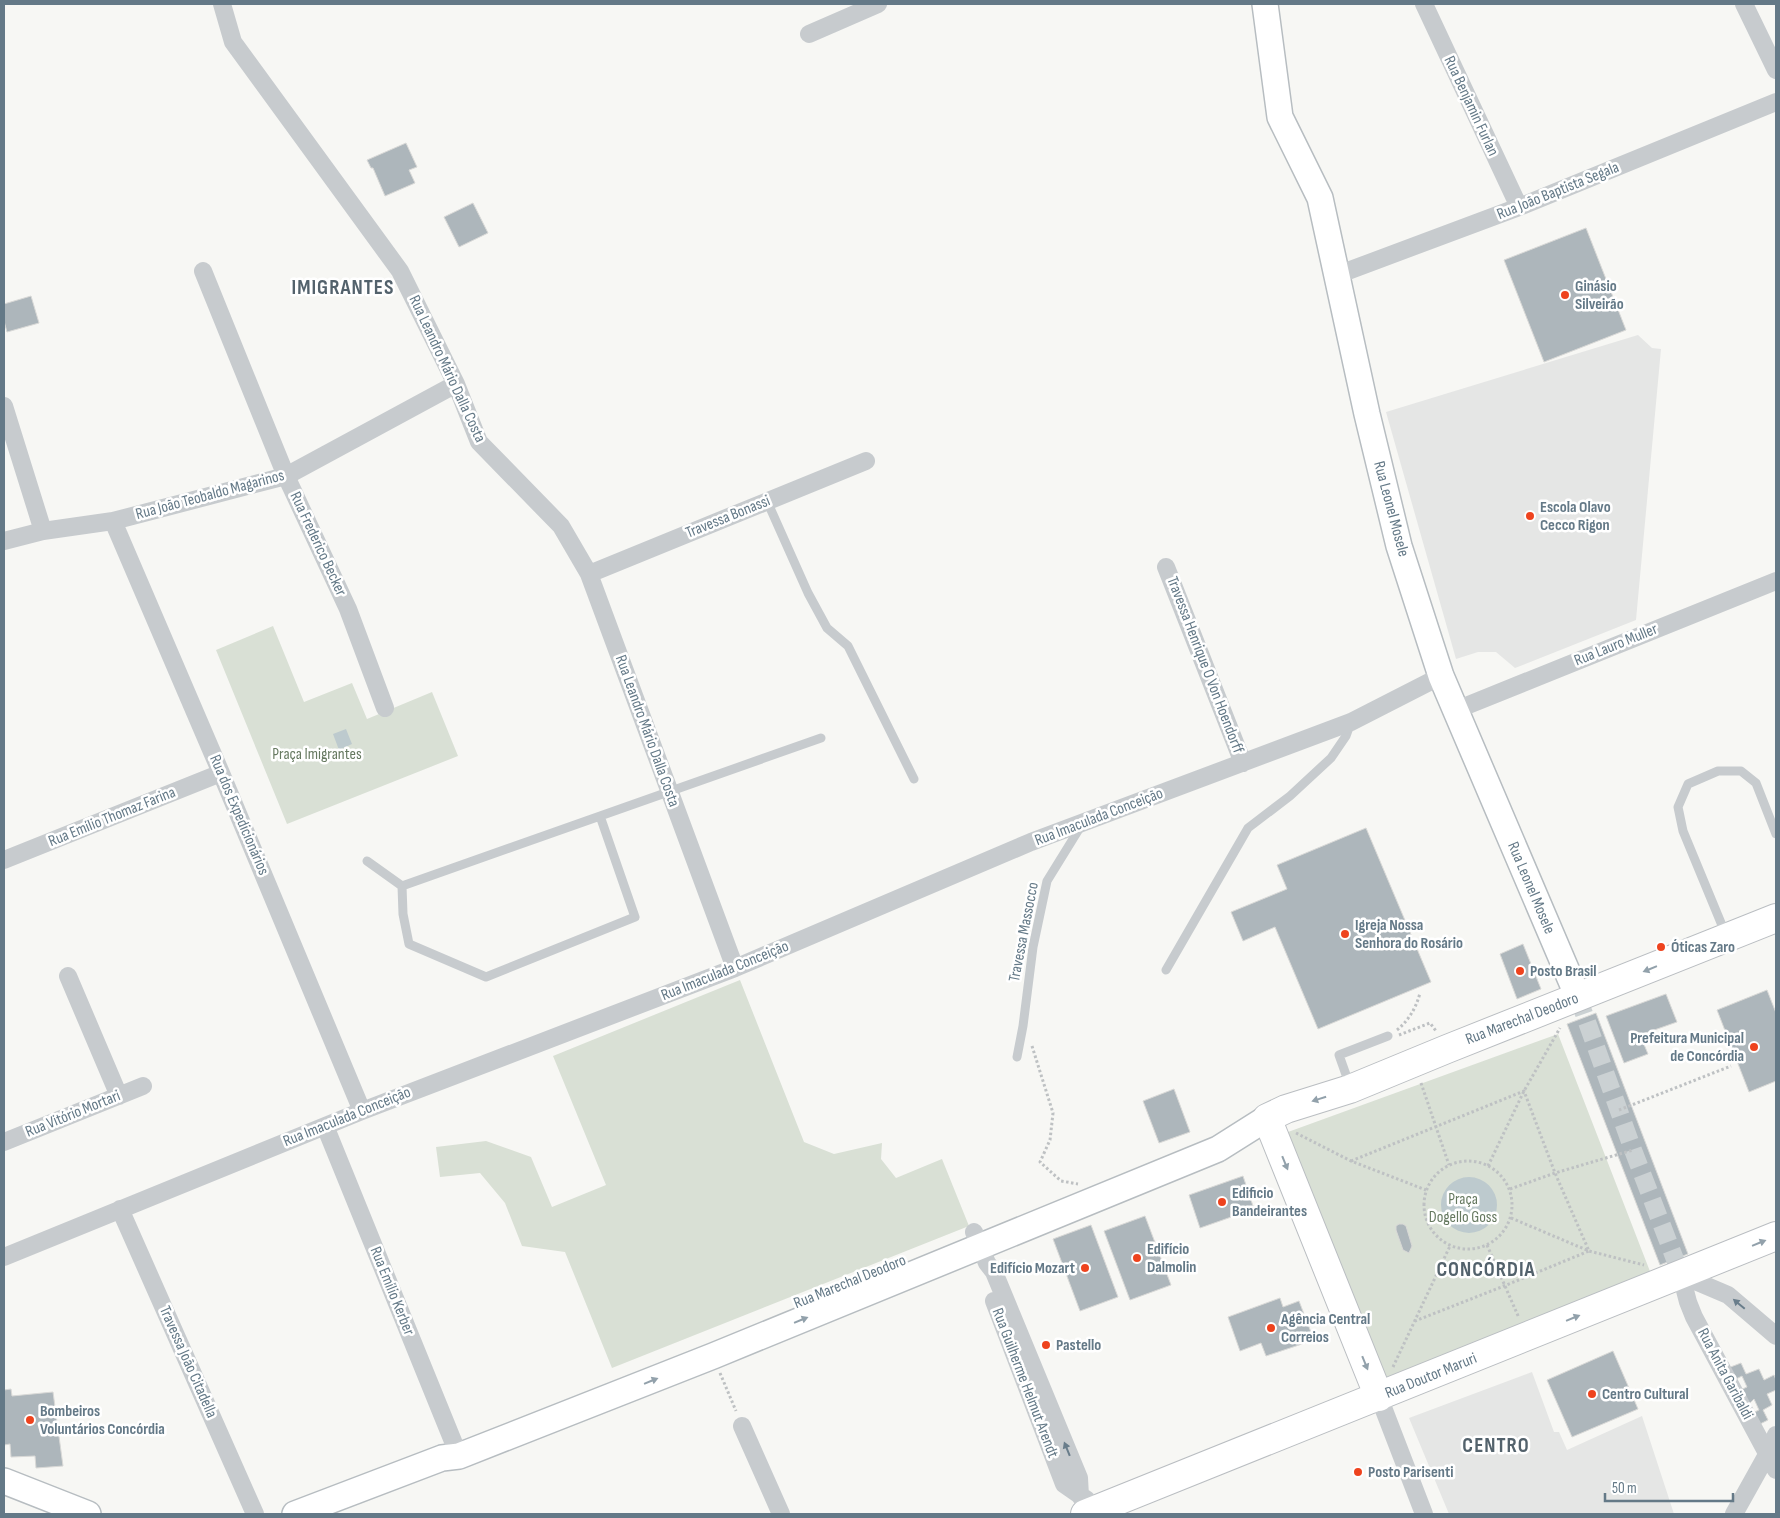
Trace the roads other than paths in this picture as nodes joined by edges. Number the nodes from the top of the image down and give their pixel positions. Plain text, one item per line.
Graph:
1 (222, 4) edge
2 (878, 4) edge
3 (1265, 4) edge
4 (1424, 4) edge
5 (1744, 4) edge
6 (810, 34) dead end
7 (1776, 70) edge
8 (1776, 102) edge
9 (1518, 207) junction
10 (203, 271) dead end
11 (1337, 275) junction
12 (456, 384) junction
13 (4, 406) edge
14 (866, 461) dead end
15 (286, 476) junction
16 (768, 501) junction
17 (113, 521) junction
18 (43, 531) junction
19 (4, 541) edge
20 (1166, 567) dead end
21 (589, 574) junction
22 (1776, 581) edge
23 (1442, 676) junction
24 (386, 708) dead end
25 (1456, 710) junction
26 (1351, 722) junction
27 (821, 738) dead end
28 (1243, 762) junction
29 (221, 773) junction
30 (914, 779) dead end
31 (670, 792) junction
32 (600, 816) junction
33 (1084, 822) junction
34 (1776, 834) edge
35 (4, 860) edge
36 (367, 861) dead end
37 (402, 886) junction
38 (1776, 918) edge
39 (1727, 938) junction
40 (736, 968) junction
41 (1166, 970) dead end
42 (68, 976) dead end
43 (1578, 998) junction
44 (1388, 1036) road end
45 (1017, 1057) dead end
46 (143, 1086) dead end
47 (1350, 1088) junction
48 (119, 1096) junction
49 (362, 1111) junction
50 (1267, 1118) junction
51 (324, 1126) junction
52 (4, 1142) edge
53 (120, 1210) junction
54 (1776, 1236) edge
55 (981, 1246) junction
56 (4, 1257) edge
57 (1681, 1274) junction
58 (1776, 1336) edge
59 (1379, 1397) junction
60 (742, 1426) road end
61 (1776, 1435) edge
62 (1772, 1452) edge
63 (451, 1453) junction
64 (1776, 1470) edge
65 (4, 1481) edge
66 (1092, 1508) edge
67 (88, 1514) edge
68 (255, 1514) edge
69 (295, 1514) edge
70 (781, 1514) edge
71 (1424, 1514) edge
72 (1734, 1514) edge

1 - 12 street, Rua Leandro Mário Dalla Costa
2 - 6 street
3 - 11 street, Rua Leonel Mosele
4 - 9 street, Rua Benjamin Furlan
5 - 7 street
8 - 9 street, Rua João Baptista Segala
9 - 11 street, Rua João Baptista Segala
10 - 15 street, Rua Frederico Becker
11 - 23 street, Rua Leonel Mosele
12 - 15 street, Rua João Teobaldo Magarinos
12 - 21 street, Rua Leandro Mário Dalla Costa
13 - 18 street
14 - 16 street, Travessa Bonassi
15 - 17 street, Rua João Teobaldo Magarinos
15 - 24 street, Rua Frederico Becker
16 - 21 street, Travessa Bonassi
16 - 30 lane
17 - 18 street, Rua João Teobaldo Magarinos
17 - 29 street, Rua dos Expedicionários
18 - 19 street, Rua João Teobaldo Magarinos
20 - 28 street, Travessa Henrique O Von Hoendorff
21 - 31 street, Rua Leandro Mário Dalla Costa
22 - 25 street, Rua Lauro Muller
23 - 25 street, Rua Leonel Mosele
23 - 26 street, Rua Imaculada Conceição
25 - 43 street, Rua Leonel Mosele
26 - 28 street, Rua Imaculada Conceição
26 - 41 lane
27 - 31 lane
28 - 33 street, Rua Imaculada Conceição
29 - 35 street, Rua Emílio Thomaz Farina
29 - 49 street, Rua dos Expedicionários
31 - 32 lane
31 - 40 street, Rua Leandro Mário Dalla Costa
32 - 37 lane
32 - 37 lane
33 - 40 street, Rua Imaculada Conceição
33 - 45 lane, Travessa Massocco
34 - 39 lane
36 - 37 lane
38 - 39 main road, Rua Marechal Deodoro
39 -> 43 main road, Rua Marechal Deodoro
40 - 49 street, Rua Imaculada Conceição
42 - 48 street
43 - 47 main road, Rua Marechal Deodoro
44 - 47 lane
46 - 48 street, Rua Vitório Mortari
47 -> 50 main road, Rua Marechal Deodoro
48 - 52 street, Rua Vitório Mortari
49 - 51 street, Rua Imaculada Conceição
50 - 55 street, Rua Marechal Deodoro
50 - 55 street, Rua Marechal Deodoro
50 -> 59 main road
51 - 53 street, Rua Imaculada Conceição
51 - 63 street, Rua Emílio Kerber
53 - 56 street, Rua Imaculada Conceição
53 - 68 street, Travessa João Citadella
57 -> 54 main road, Rua Doutor Maruri
55 - 63 street, Rua Marechal Deodoro
63 -> 55 street, Rua Marechal Deodoro
55 - 66 street, Rua Guilherme Helmut Arendt
58 -> 57 street
59 -> 57 main road, Rua Doutor Maruri
57 - 62 street, Rua Anita Garibaldi
59 - 66 main road, Rua Doutor Maruri
59 - 71 street
60 - 70 street
61 - 62 street
62 - 64 street, Rua Anita Garibaldi
62 - 72 street
63 - 69 street, Rua Marechal Deodoro
65 - 67 street

